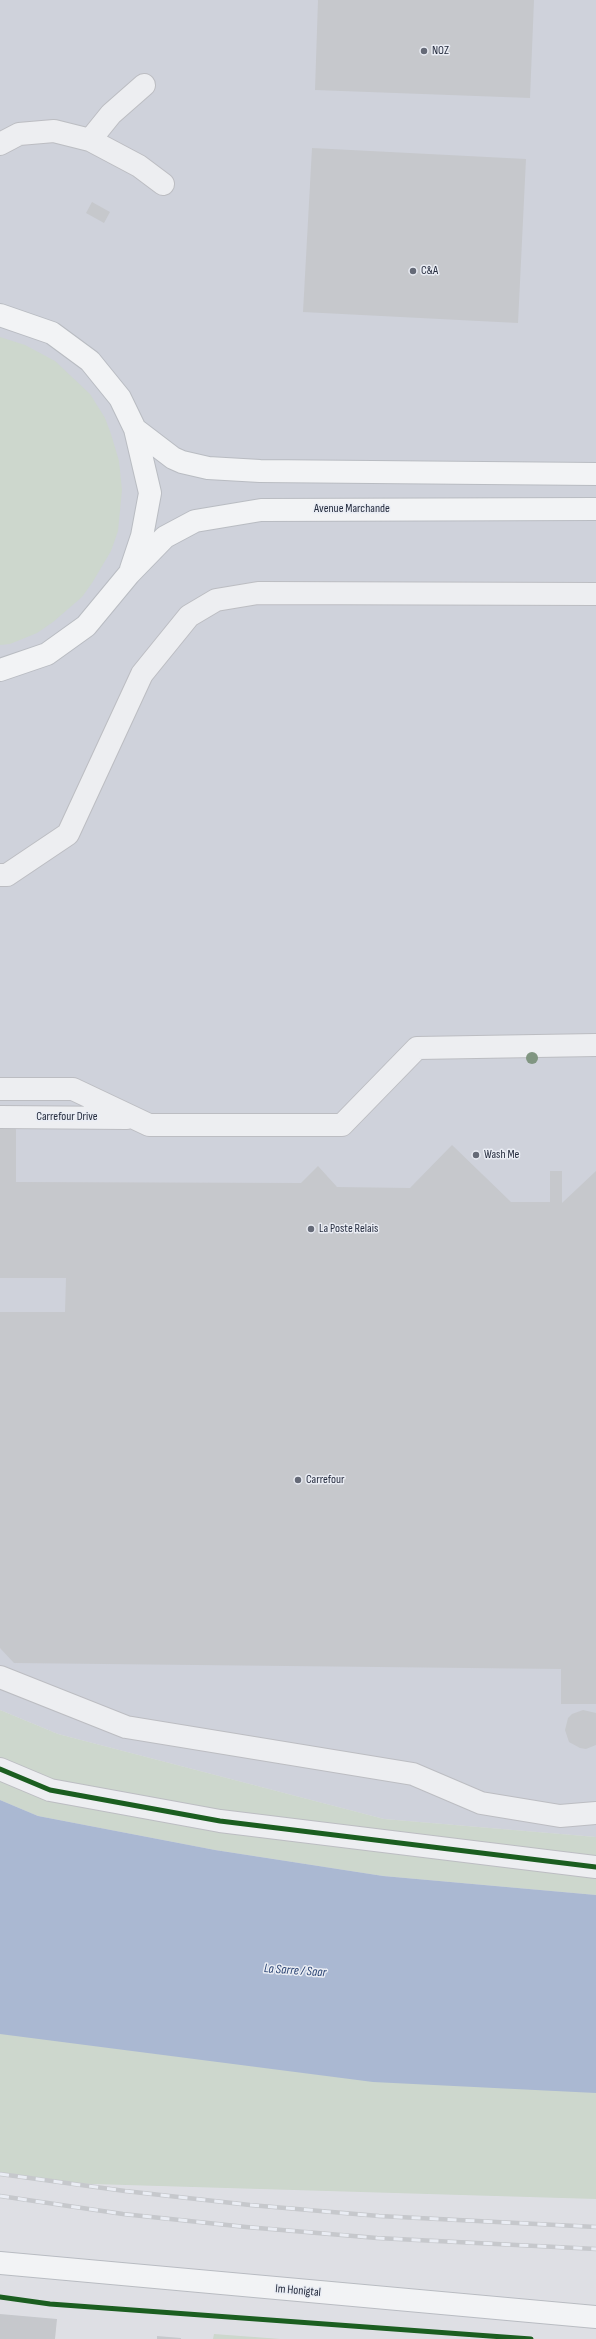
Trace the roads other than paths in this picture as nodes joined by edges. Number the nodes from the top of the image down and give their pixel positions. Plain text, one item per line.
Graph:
1 (144, 86) dead end
2 (90, 140) junction
3 (0, 144) edge
4 (163, 184) dead end
5 (0, 314) edge
6 (135, 429) junction
7 (596, 474) edge
8 (596, 509) edge
9 (129, 574) junction
10 (596, 594) edge
11 (0, 670) edge
12 (0, 875) edge
13 (596, 1045) edge
14 (0, 1089) edge
15 (0, 1117) edge
16 (134, 1118) junction
17 (0, 1677) edge
18 (0, 1769) edge
19 (596, 1813) edge
20 (596, 1867) edge
21 (0, 2263) edge
22 (596, 2317) edge

1 - 2 lane
2 - 3 lane
2 - 4 lane
5 - 6 main road, Avenue Marchande
6 - 7 main road, Avenue Marchande
6 - 9 main road, Avenue Marchande
8 - 9 main road, Avenue Marchande
9 - 11 main road, Avenue Marchande
10 - 12 lane
13 - 16 lane
14 - 16 lane
15 - 16 lane, Carrefour Drive
17 - 19 lane
18 - 20 lane
21 - 22 main road, Im Honigtal

